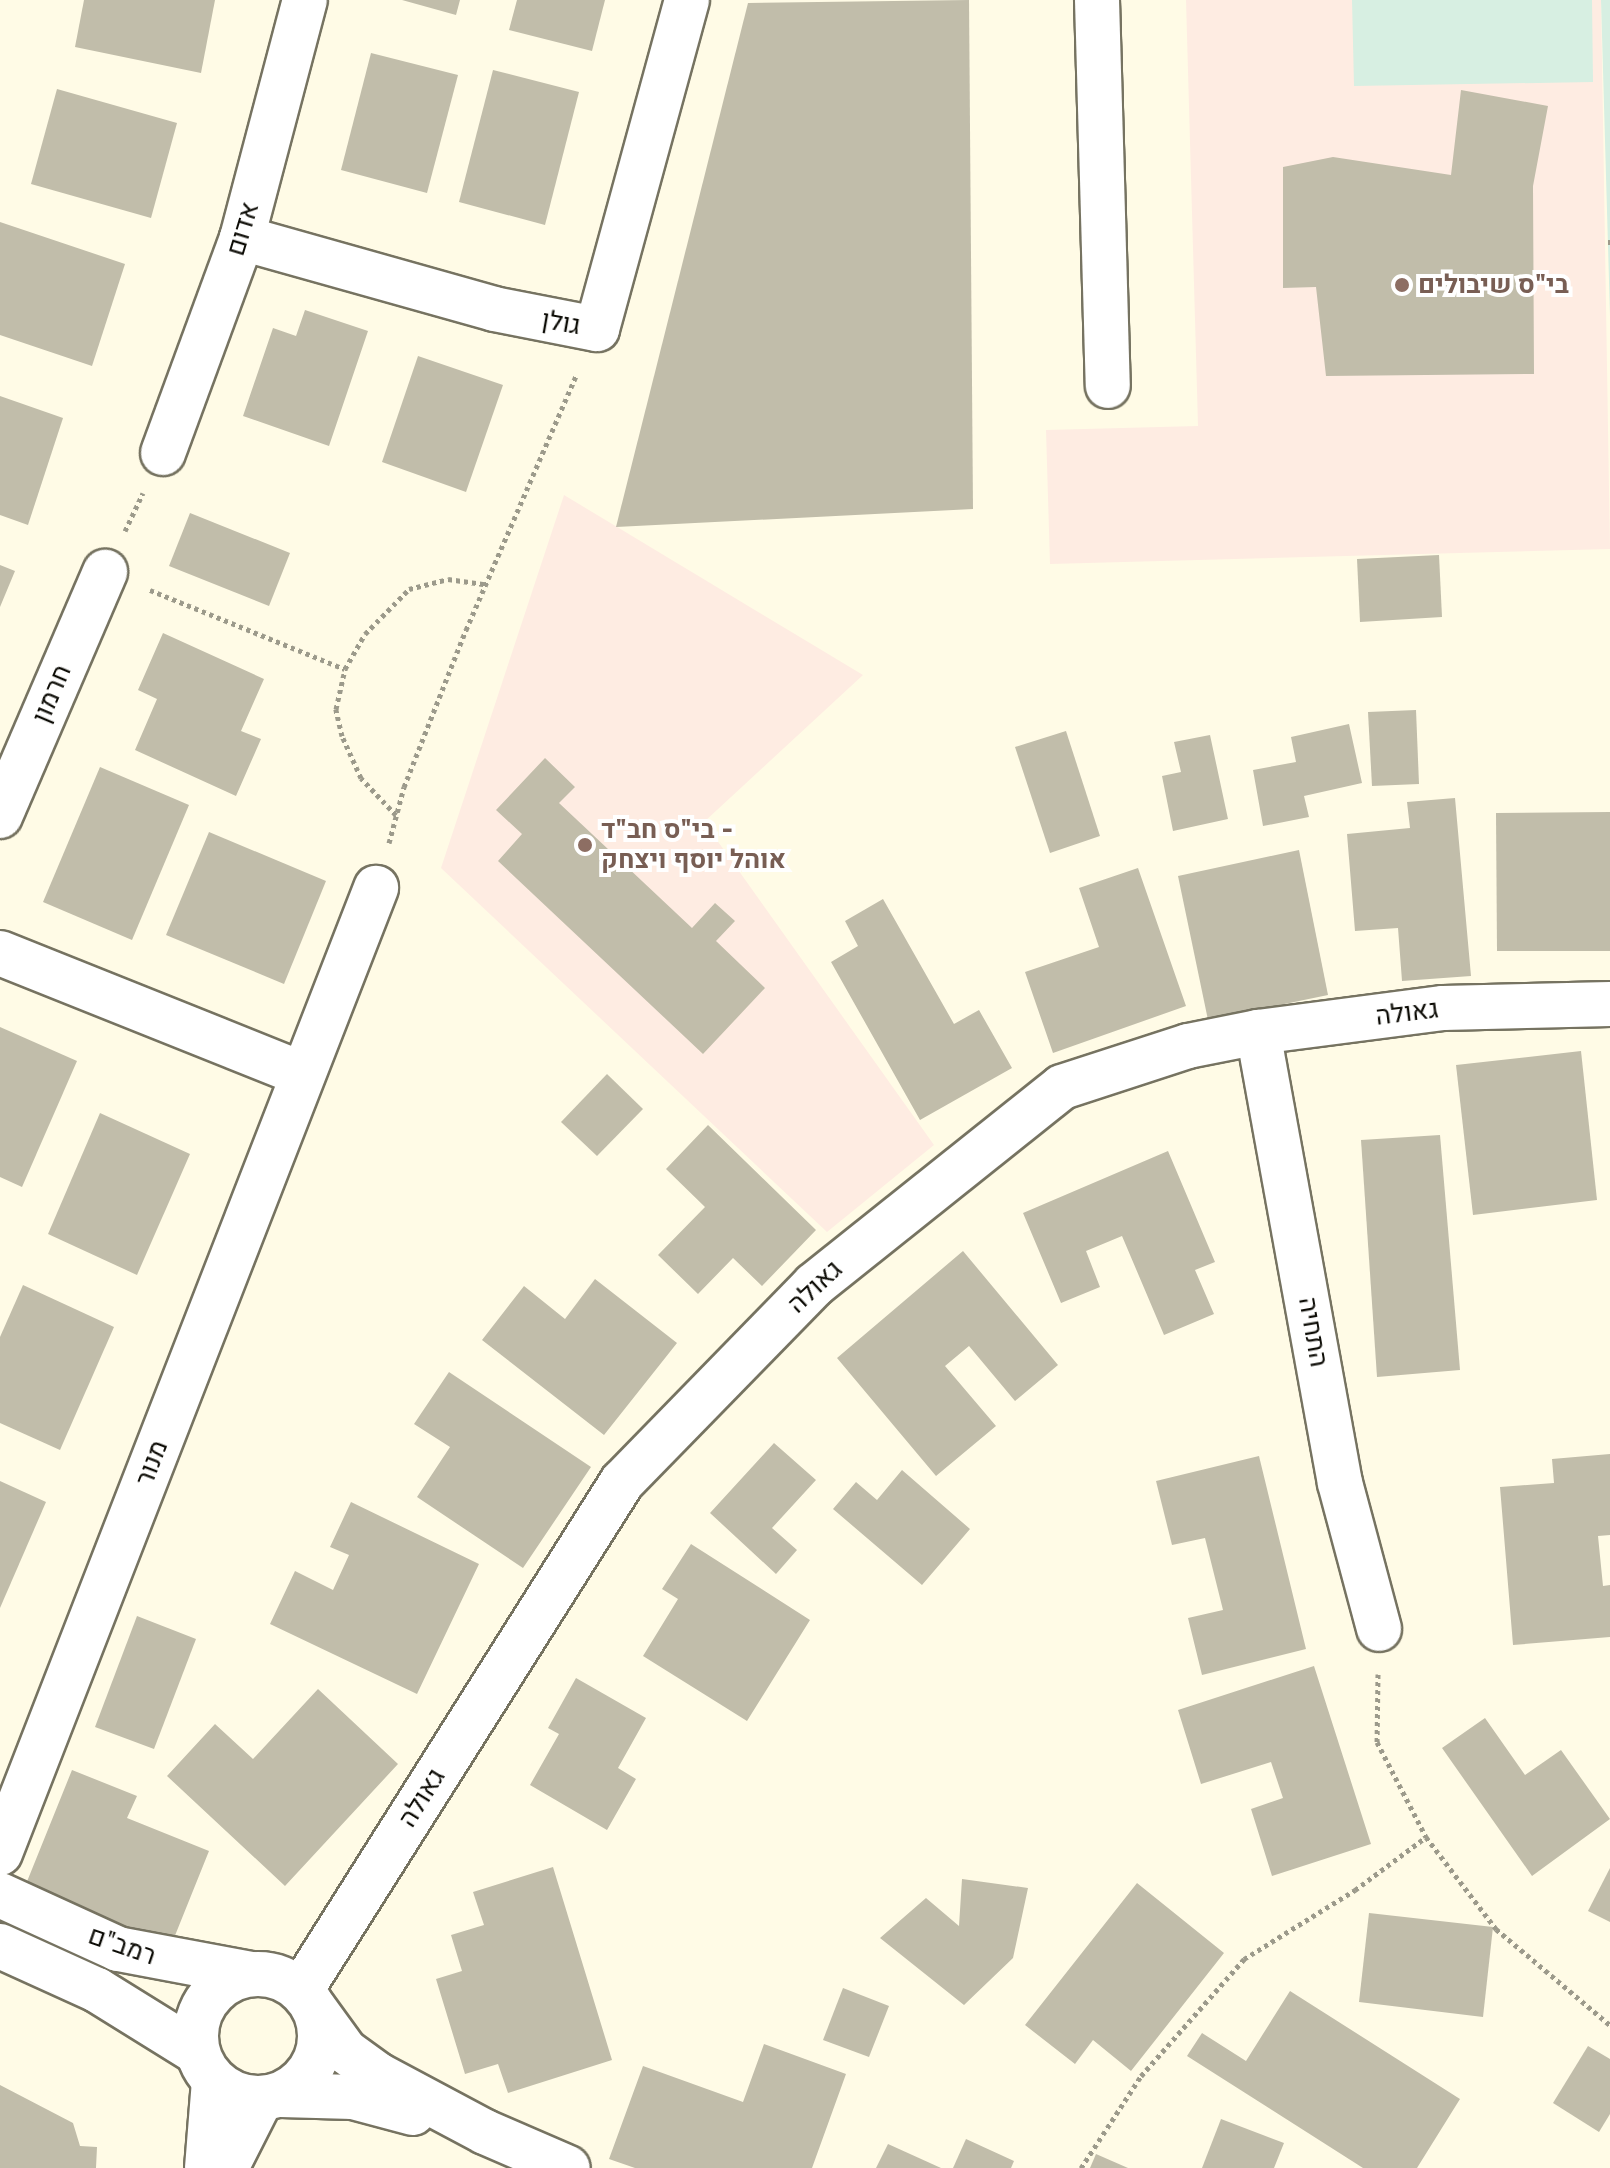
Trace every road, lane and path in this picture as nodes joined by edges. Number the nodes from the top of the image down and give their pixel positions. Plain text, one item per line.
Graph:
1 (305, 0) edge
2 (687, 0) edge
3 (1097, 0) edge
4 (242, 238) junction
5 (597, 329) junction
6 (1108, 386) dead end
7 (163, 453) joint
8 (105, 572) junction
9 (485, 584) junction
10 (345, 669) junction
11 (396, 815) junction
12 (0, 816) edge
13 (376, 888) joint
14 (0, 953) edge
15 (1610, 1004) edge
16 (1258, 1032) junction
17 (303, 1074) junction
18 (1379, 1629) joint
19 (1426, 1837) junction
20 (0, 1853) edge
21 (0, 1895) edge
22 (0, 1946) edge
23 (251, 1974) junction
24 (308, 1999) junction
25 (1610, 2025) edge
26 (205, 2066) junction
27 (271, 2097) junction
28 (485, 2132) junction
29 (207, 2168) edge
30 (226, 2168) edge
31 (568, 2168) edge
32 (1081, 2168) edge

1 - 4 street, אדום
2 - 5 street, גולן
3 - 6 street
4 - 5 street, גולן
4 - 7 street, אדום
5 - 9 path
7 - 8 path
8 - 10 path
8 - 12 street, חרמון
9 - 10 path
9 - 11 path
10 - 11 path
11 - 13 path
13 - 17 street, מנור
14 - 17 street
15 - 16 street, גאולה
16 - 18 street, התחיה
16 - 24 street, גאולה
17 - 20 street, מנור
18 - 19 path
19 - 25 path
19 - 32 path
21 - 23 street, רמב"ם
22 - 26 street, רמב"ם
23 - 24 street
23 - 26 street
24 - 27 street
24 - 28 street
26 - 27 street
26 - 29 street
27 - 28 street
27 - 30 street
28 - 31 street

